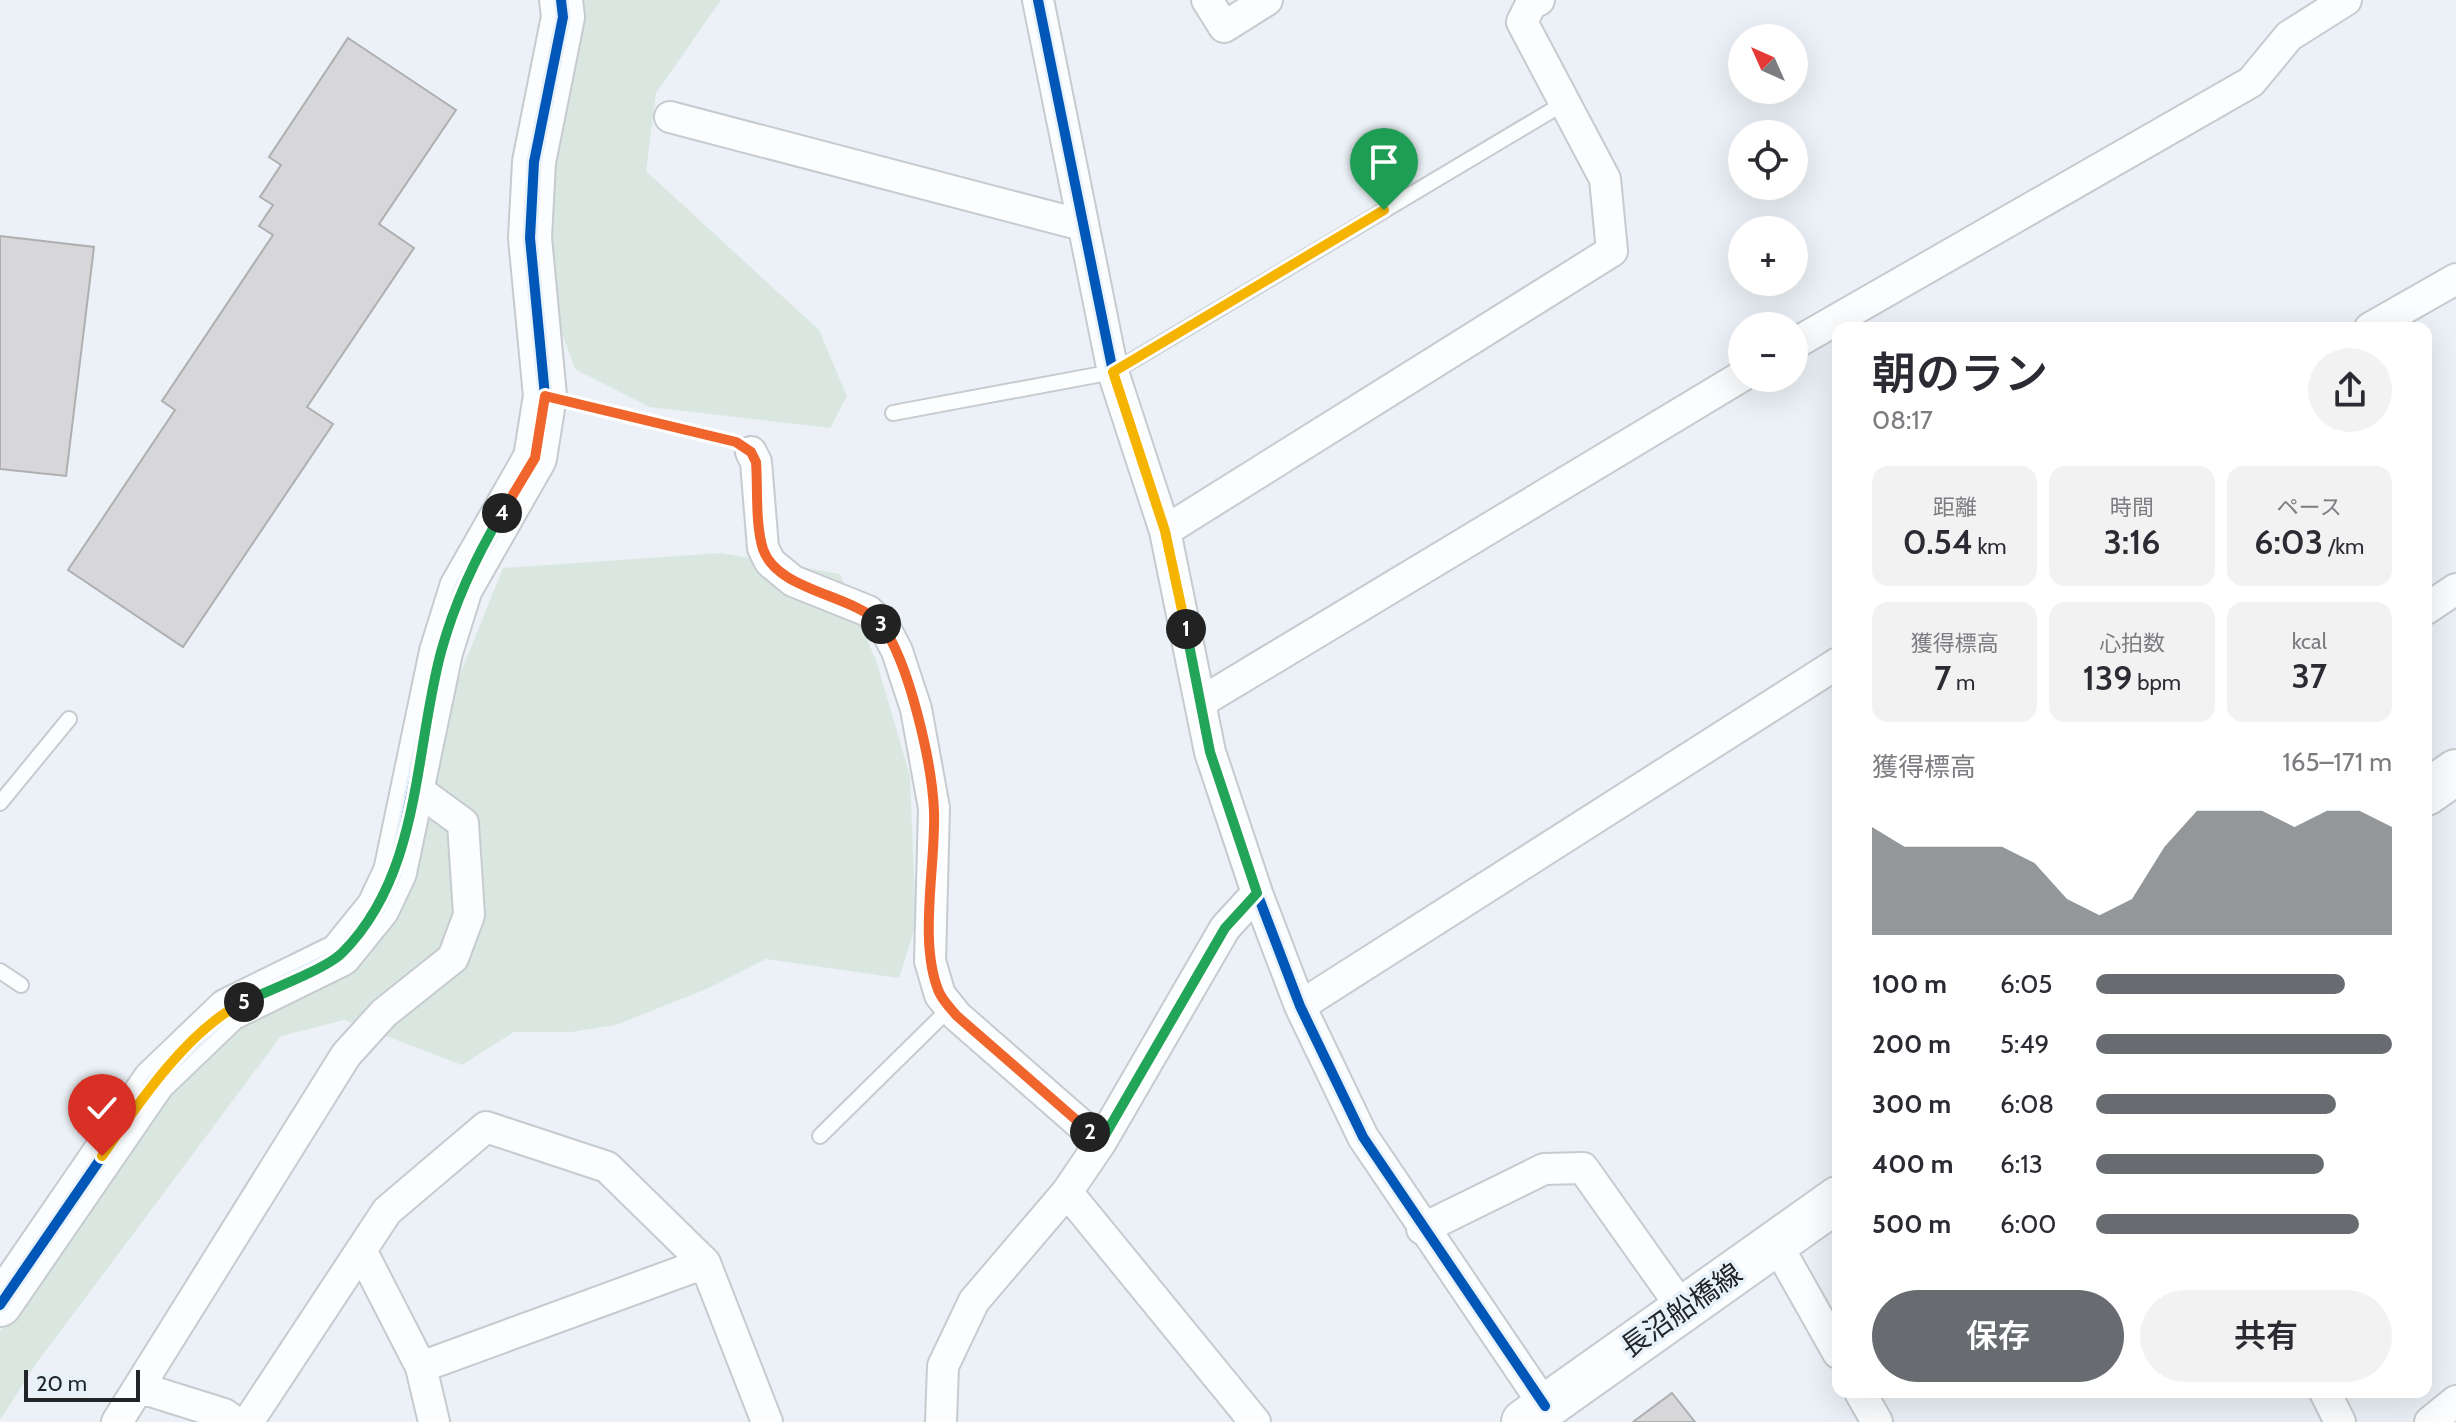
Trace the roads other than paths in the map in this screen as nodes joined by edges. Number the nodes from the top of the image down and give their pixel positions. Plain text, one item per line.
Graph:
1 (561, 0) edge
2 (1038, 0) edge
3 (1207, 0) edge
4 (1267, 0) edge
5 (1539, 0) edge
6 (2346, 0) edge
7 (1566, 102) junction
8 (670, 117) dead end
9 (1082, 225) junction
10 (2456, 279) edge
11 (1832, 322) edge
12 (1832, 322) edge
13 (2381, 322) edge
14 (1808, 336) edge
15 (1113, 372) junction
16 (1728, 384) edge
17 (893, 413) dead end
18 (751, 452) road end
19 (1165, 531) junction
20 (2456, 589) edge
21 (2432, 605) edge
22 (1832, 667) edge
23 (1201, 702) junction
24 (69, 719) dead end
25 (2456, 772) edge
26 (415, 788) junction
27 (2432, 789) edge
28 (0, 803) edge
29 (1257, 893) junction
30 (0, 971) edge
31 (21, 985) dead end
32 (1300, 1006) junction
33 (950, 1008) junction
34 (820, 1136) dead end
35 (1101, 1142) junction
36 (1067, 1192) junction
37 (1832, 1203) edge
38 (1422, 1229) junction
39 (1776, 1243) junction
40 (362, 1252) junction
41 (705, 1263) junction
42 (0, 1305) edge
43 (1683, 1309) junction
44 (1832, 1342) edge
45 (421, 1367) junction
46 (141, 1388) junction
47 (1863, 1398) edge
48 (2328, 1398) edge
49 (2456, 1401) edge
50 (1534, 1414) edge
51 (117, 1422) edge
52 (235, 1422) edge
53 (248, 1422) edge
54 (434, 1422) edge
55 (767, 1422) edge
56 (941, 1422) edge
57 (1255, 1422) edge
58 (1877, 1422) edge
59 (2340, 1422) edge
60 (2430, 1422) edge

1 - 26 street
2 - 9 street
3 - 4 street
5 - 7 street
6 - 12 street
7 - 15 lane
7 - 19 street
8 - 9 street
9 - 15 street
10 - 13 street
11 - 14 street
15 - 17 lane
15 - 19 street
16 - 23 street
18 - 33 street
19 - 23 street
20 - 21 street
22 - 32 street
23 - 29 street
24 - 28 lane
25 - 27 main road
26 - 42 street
26 - 46 street
29 - 32 street
29 - 35 street
30 - 31 lane
32 - 38 street
33 - 34 lane
33 - 35 street
35 - 36 street
36 - 56 street
36 - 57 street
37 - 39 main road, 長沼船橋線
38 - 43 street
38 - 50 street
39 - 43 main road, 長沼船橋線
39 - 44 street
40 - 41 street
40 - 45 street
40 - 53 street
41 - 45 street
41 - 55 street
43 - 50 main road, 長沼船橋線
45 - 54 street
46 - 51 street
46 - 52 street
47 - 58 street
48 - 59 street
49 - 60 street

